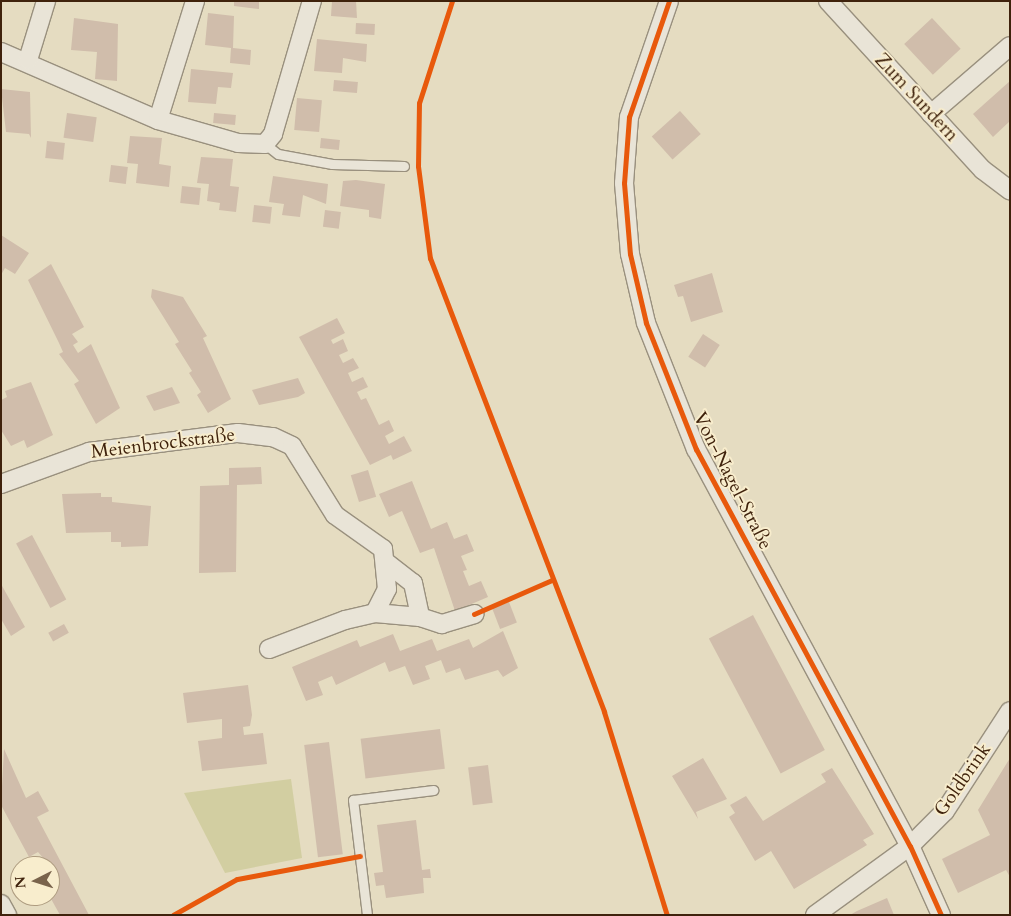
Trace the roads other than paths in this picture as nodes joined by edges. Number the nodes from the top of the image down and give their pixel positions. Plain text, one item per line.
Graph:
1 (46, 1) edge
2 (195, 1) edge
3 (312, 1) edge
4 (669, 1) edge
5 (828, 1) edge
6 (1010, 46) edge
7 (1, 52) edge
8 (28, 60) junction
9 (931, 114) junction
10 (158, 120) junction
11 (265, 144) junction
12 (404, 166) dead end
13 (1010, 190) edge
14 (1, 484) edge
15 (387, 563) junction
16 (375, 614) junction
17 (474, 614) dead end
18 (420, 617) junction
19 (269, 648) dead end
20 (1010, 711) edge
21 (433, 790) dead end
22 (910, 846) junction
23 (1, 904) edge
24 (7, 915) edge
25 (367, 915) edge
26 (815, 915) edge
27 (940, 915) edge

1 - 8 street
2 - 10 street
3 - 11 street
4 - 22 street, Von-Nagel-Straße
5 - 9 street, Zum Sundern
6 - 9 street
7 - 8 street
8 - 10 street
9 - 13 street, Zum Sundern
10 - 11 street
11 - 12 lane
14 - 15 street, Meienbrockstraße
15 - 16 street
15 - 18 street, Meienbrockstraße
16 - 18 street
16 - 19 street
17 - 18 street
20 - 22 street, Goldbrink
21 - 25 lane
22 - 26 street, Goldbrink
22 - 27 street, Von-Nagel-Straße
23 - 24 street

